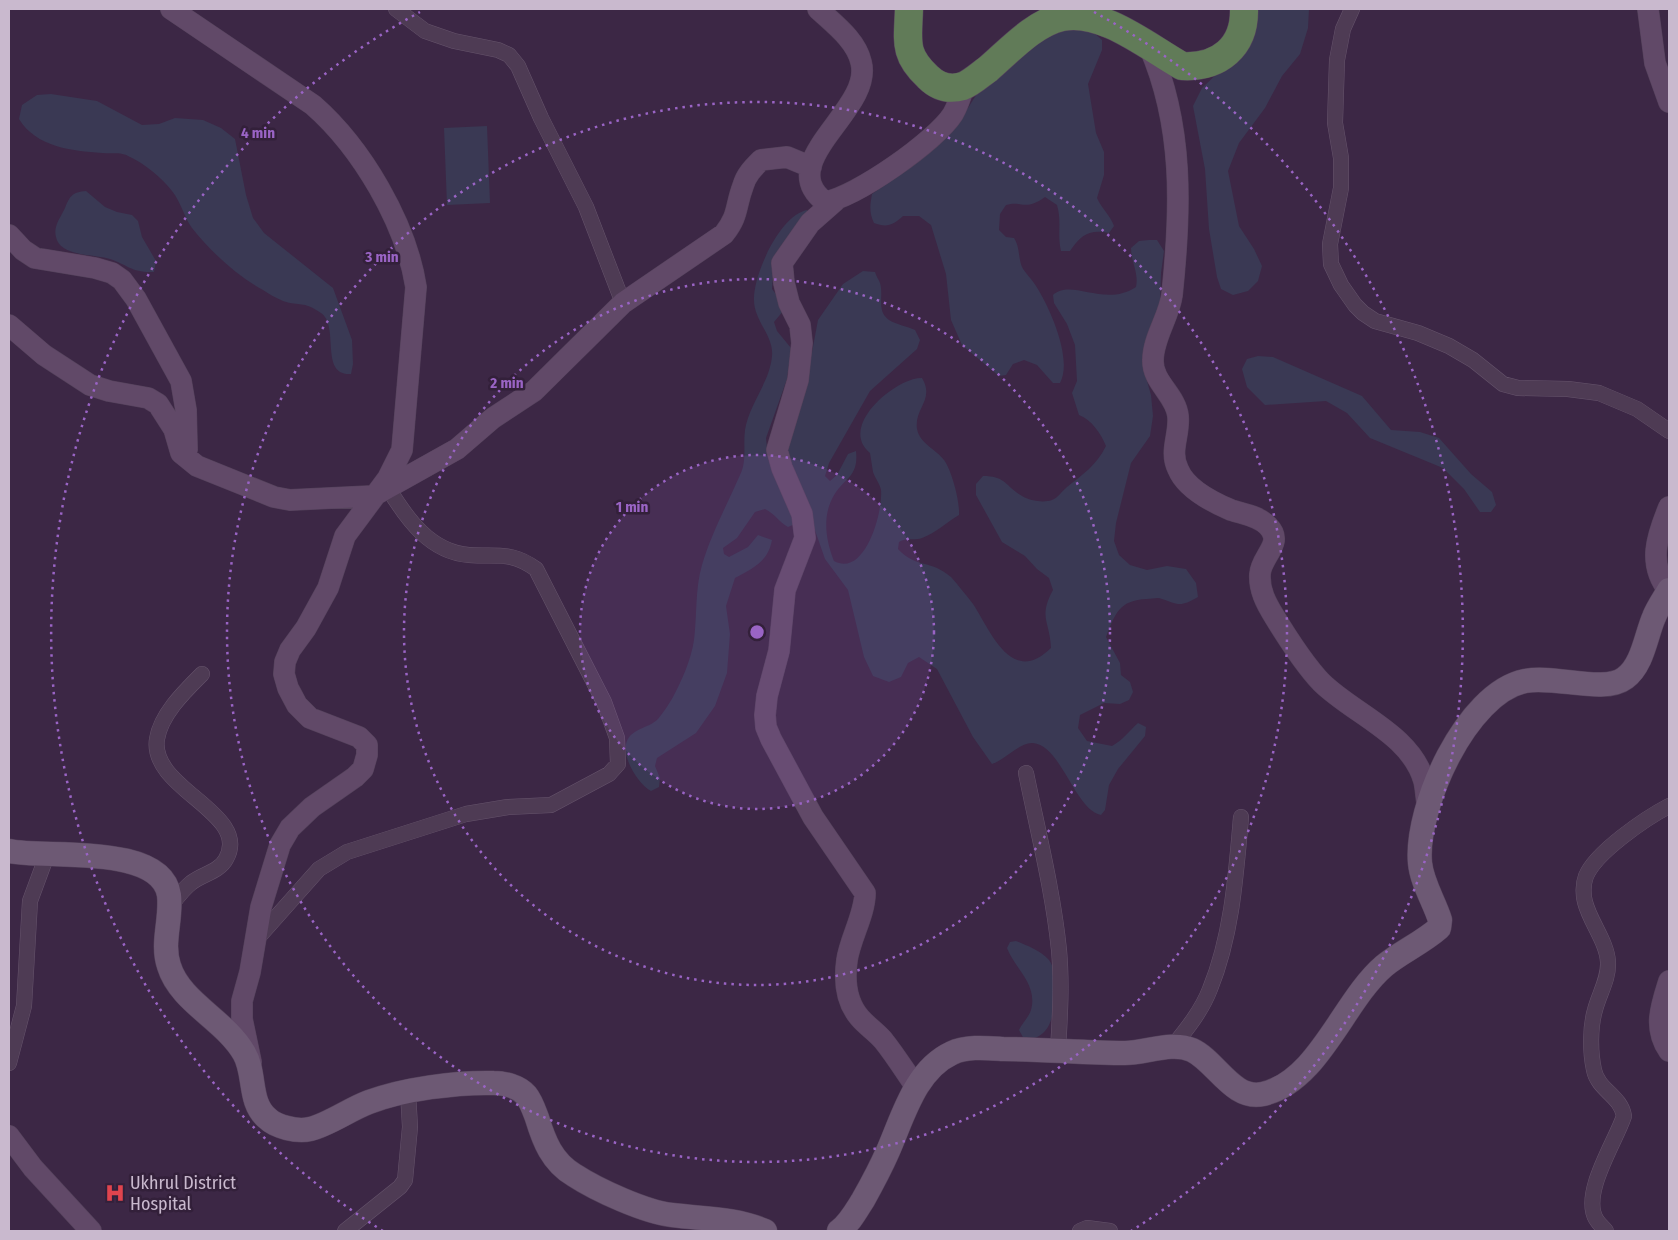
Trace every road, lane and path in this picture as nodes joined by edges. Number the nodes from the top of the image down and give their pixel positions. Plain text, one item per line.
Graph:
1 (171, 9) edge
2 (396, 9) edge
3 (818, 9) edge
4 (909, 9) edge
5 (1244, 9) edge
6 (1352, 9) edge
7 (1648, 9) edge
8 (1149, 46) junction
9 (964, 86) junction
10 (1669, 102) edge
11 (811, 167) junction
12 (835, 200) junction
13 (9, 235) edge
14 (623, 303) junction
15 (9, 325) edge
16 (1669, 431) edge
17 (188, 460) junction
18 (380, 492) junction
19 (1669, 507) edge
20 (1669, 591) edge
21 (202, 674) dead end
22 (1026, 773) dead end
23 (1669, 806) edge
24 (1428, 808) junction
25 (1240, 817) dead end
26 (9, 851) edge
27 (47, 855) junction
28 (169, 908) junction
29 (254, 942) junction
30 (1669, 981) edge
31 (1173, 1046) junction
32 (1058, 1050) junction
33 (1669, 1051) edge
34 (9, 1064) edge
35 (251, 1069) junction
36 (916, 1087) junction
37 (408, 1092) junction
38 (9, 1136) edge
39 (91, 1231) edge
40 (345, 1231) edge
41 (765, 1231) edge
42 (839, 1231) edge
43 (1080, 1231) edge
44 (1110, 1231) edge
45 (1606, 1231) edge

1 - 18 street
2 - 14 street
3 - 11 street
4 - 9 highway
5 - 8 highway
6 - 16 street
7 - 10 street
8 - 9 highway
8 - 24 street
9 - 12 street
11 - 12 street
11 - 14 street
12 - 36 street
13 - 17 street
14 - 18 street
15 - 17 street
17 - 18 street
18 - 29 street
18 - 29 street
19 - 20 street
20 - 24 main road
21 - 28 street
22 - 32 street
23 - 45 street
24 - 31 main road
25 - 31 street
26 - 27 main road
27 - 28 main road
27 - 34 street
28 - 35 main road
29 - 35 street
30 - 33 street
31 - 32 main road
32 - 36 main road
35 - 37 main road
36 - 42 main road
37 - 40 street
37 - 41 main road
38 - 39 street
43 - 44 street

